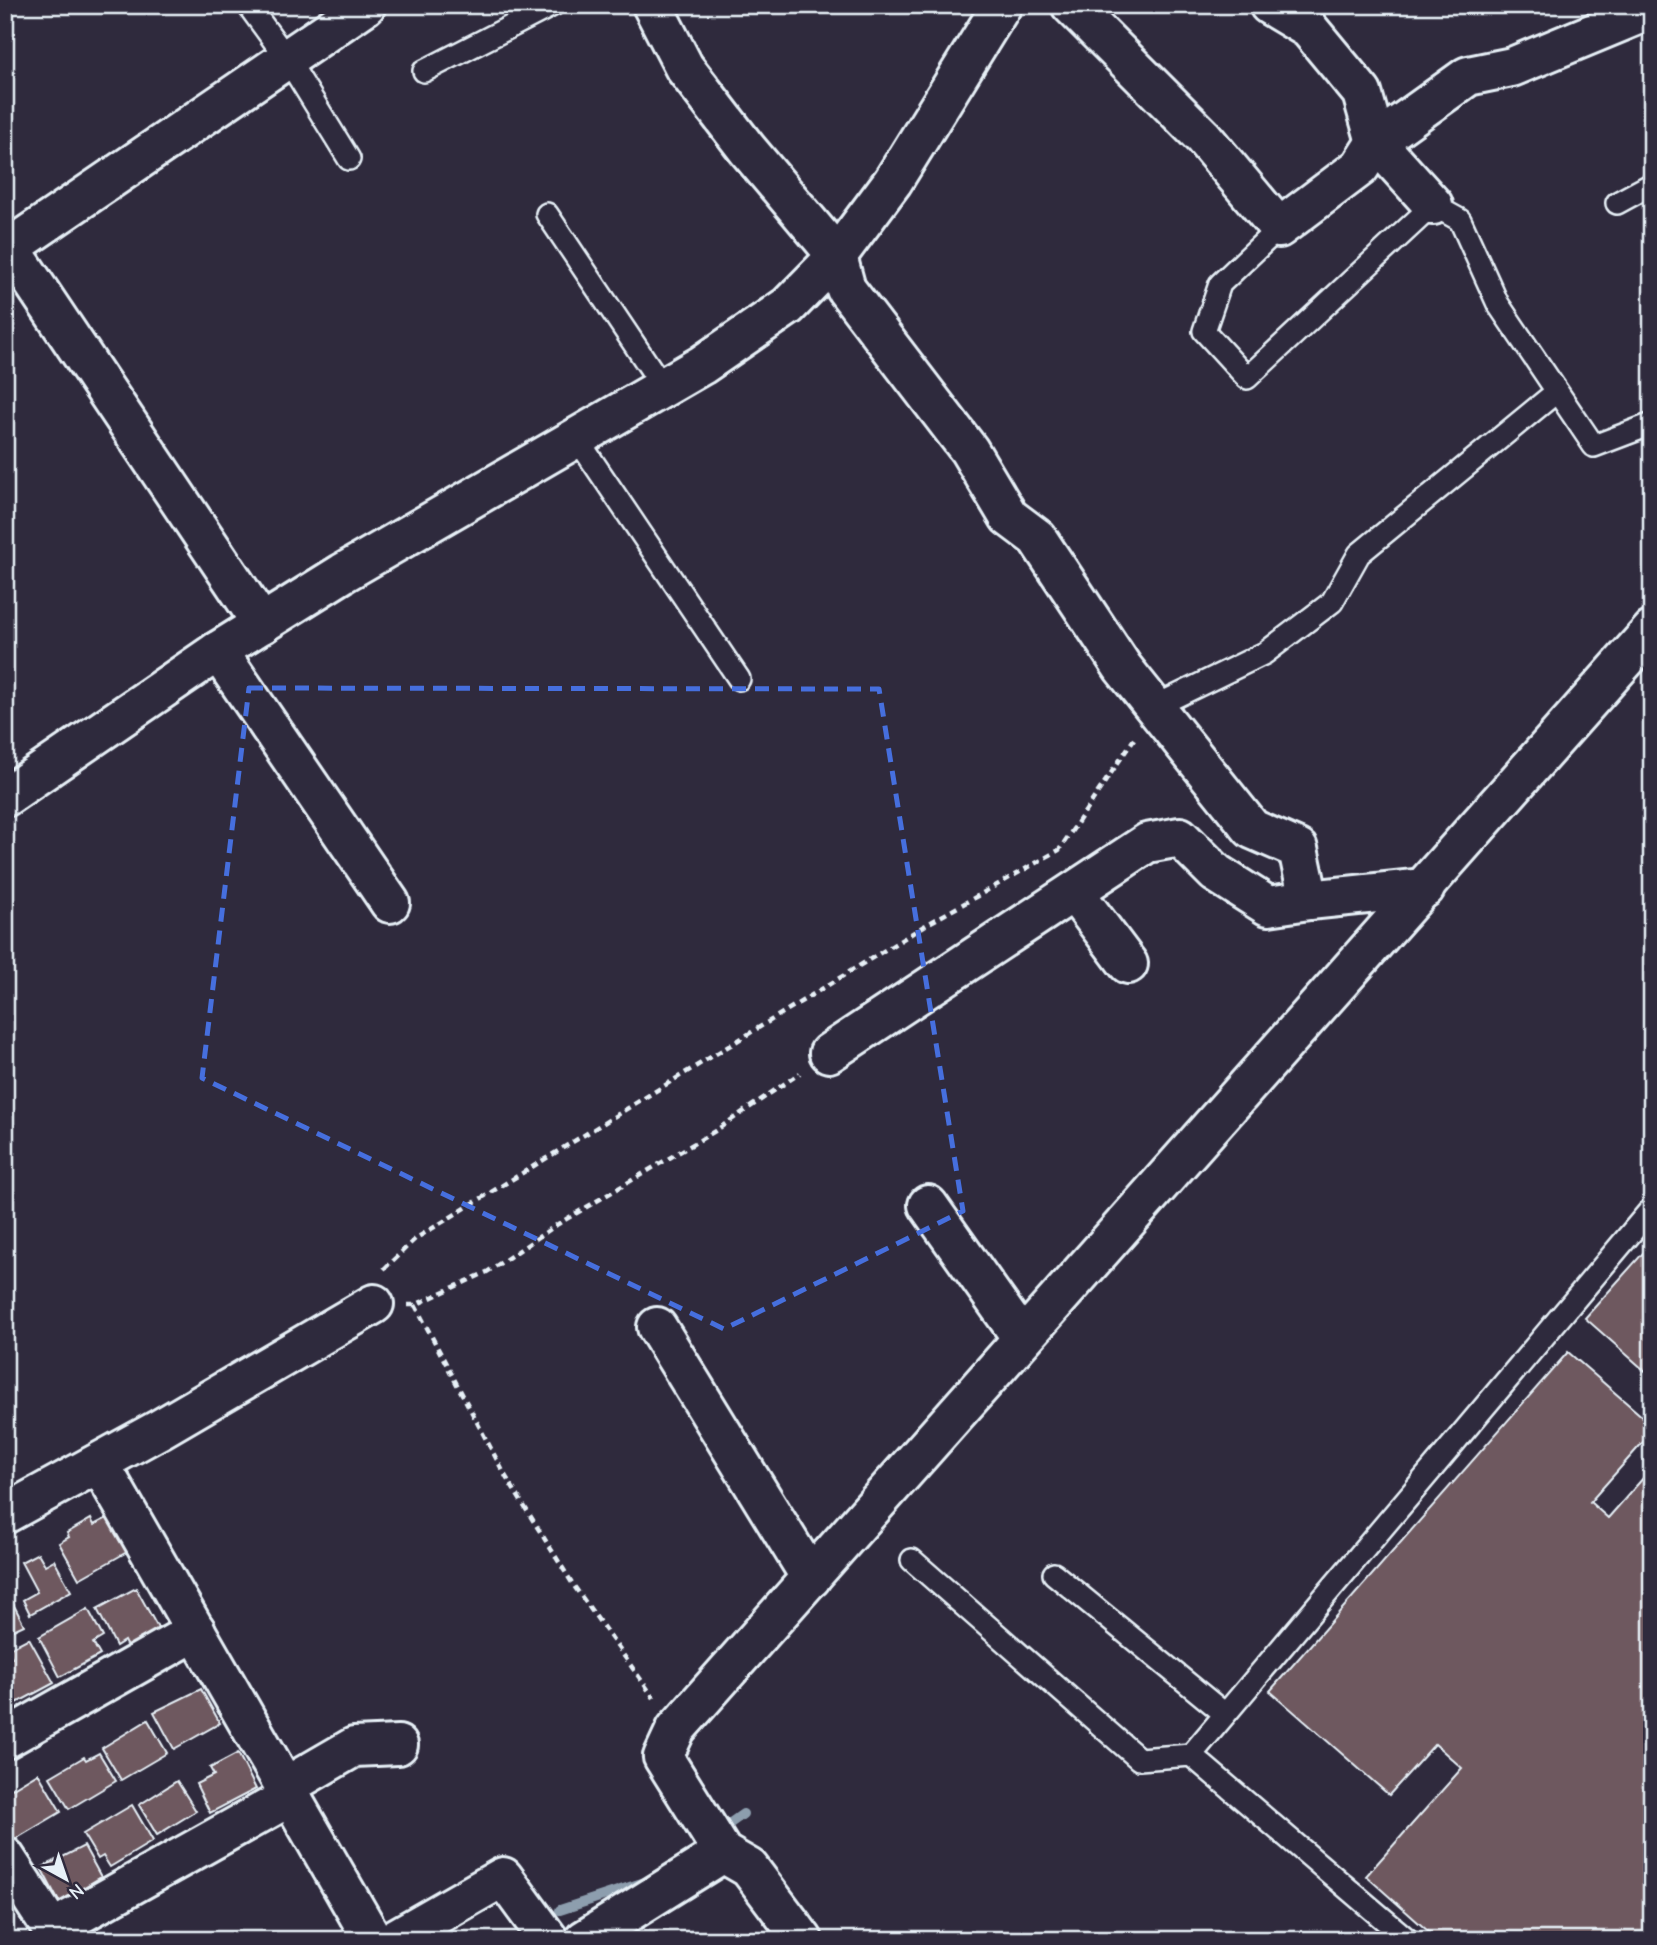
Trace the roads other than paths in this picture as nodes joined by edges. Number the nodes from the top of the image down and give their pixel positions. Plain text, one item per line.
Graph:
1 (248, 5) edge
2 (366, 5) edge
3 (553, 5) edge
4 (652, 5) edge
5 (1002, 5) edge
6 (1071, 5) edge
7 (1269, 5) edge
8 (1648, 20) edge
9 (288, 60) junction
10 (424, 71) dead end
11 (1376, 142) junction
12 (349, 159) dead end
13 (1652, 184) edge
14 (1617, 203) dead end
15 (1433, 205) junction
16 (547, 214) dead end
17 (1279, 228) junction
18 (7, 247) edge
19 (837, 256) junction
20 (663, 387) junction
21 (1555, 393) junction
22 (1652, 424) edge
23 (576, 437) junction
24 (262, 624) junction
25 (1652, 630) edge
26 (218, 651) junction
27 (739, 679) dead end
28 (1156, 706) junction
29 (5, 797) edge
30 (1425, 888) junction
31 (1074, 892) junction
32 (1309, 900) junction
33 (390, 903) dead end
34 (1128, 964) dead end
35 (829, 1053) road end
36 (928, 1205) dead end
37 (1652, 1208) edge
38 (374, 1304) road end
39 (657, 1326) dead end
40 (1022, 1338) junction
41 (99, 1463) junction
42 (5, 1514) edge
43 (912, 1560) dead end
44 (1054, 1574) dead end
45 (811, 1578) junction
46 (196, 1631) junction
47 (1225, 1714) junction
48 (5, 1740) edge
49 (398, 1745) dead end
50 (1191, 1755) junction
51 (288, 1791) junction
52 (723, 1853) junction
53 (5, 1857) edge
54 (56, 1934) edge
55 (373, 1940) edge
56 (393, 1940) edge
57 (549, 1940) edge
58 (584, 1940) edge
59 (803, 1940) edge
60 (1408, 1940) edge

1 - 9 lane
2 - 9 street
3 - 10 lane
4 - 19 street
5 - 19 street
6 - 17 street
7 - 11 street
8 - 11 street
9 - 12 lane
9 - 18 street
11 - 15 street
11 - 17 street
13 - 14 lane
15 - 17 lane
15 - 21 lane
16 - 20 lane
18 - 24 street
19 - 20 street
19 - 28 street
20 - 23 street
21 - 22 lane
21 - 28 lane
23 - 24 street
23 - 27 lane
24 - 26 street
25 - 30 street
26 - 29 street
26 - 33 street
28 - 32 street
30 - 32 street
30 - 40 street
31 - 32 street
31 - 34 street
31 - 35 street
36 - 40 street
37 - 47 lane
38 - 41 street
39 - 45 street
40 - 45 street
41 - 42 street
41 - 46 street
43 - 50 lane
44 - 47 lane
45 - 52 street
46 - 48 street
46 - 51 street
47 - 50 lane
49 - 51 street
50 - 60 lane
51 - 54 street
51 - 55 street
52 - 58 street
52 - 59 street
53 - 54 street
56 - 57 street

